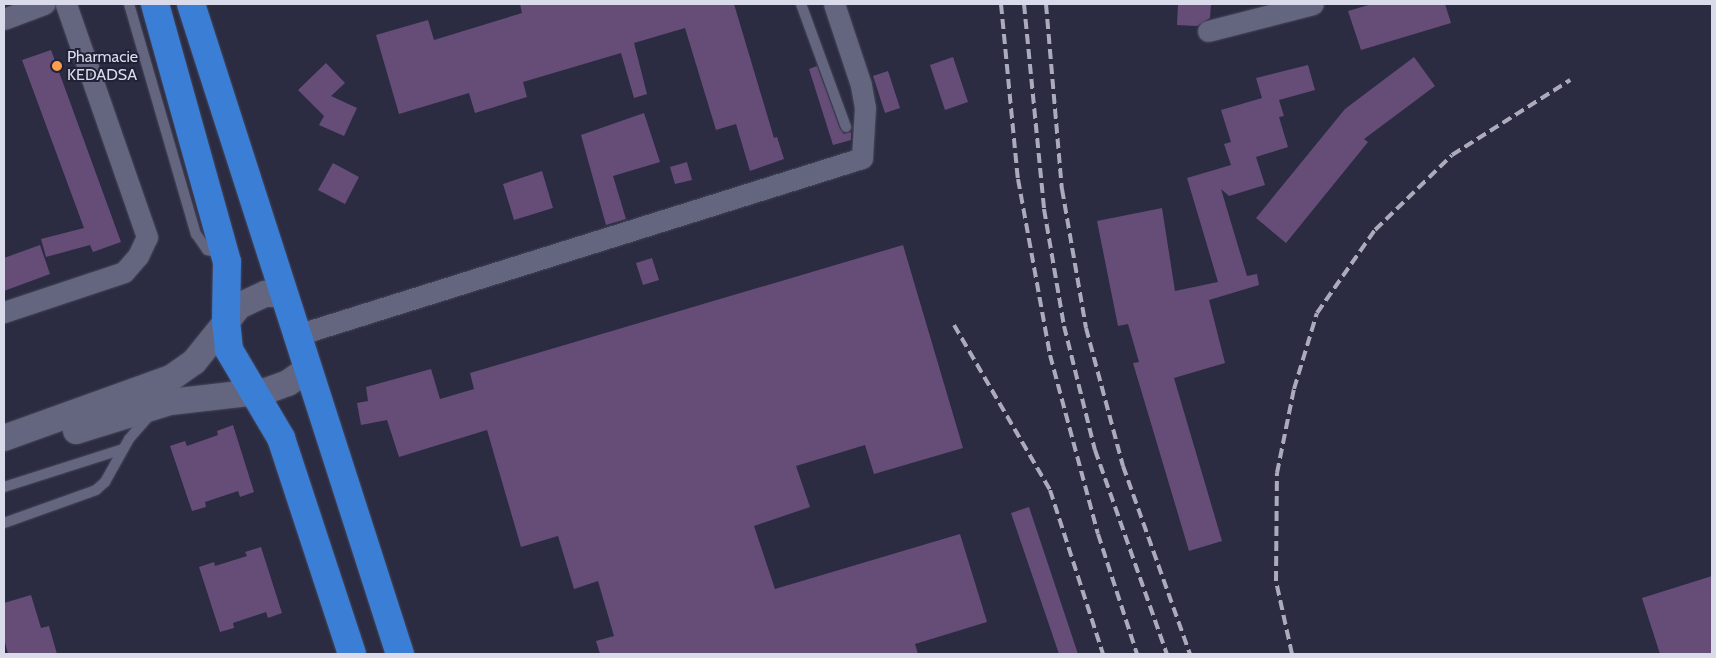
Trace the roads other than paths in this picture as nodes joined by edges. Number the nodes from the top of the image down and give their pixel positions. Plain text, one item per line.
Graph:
1 (44, 4) edge
2 (66, 4) edge
3 (128, 4) edge
4 (155, 4) edge
5 (191, 4) edge
6 (802, 4) edge
7 (834, 4) edge
8 (1313, 4) edge
9 (4, 18) edge
10 (1208, 31) dead end
11 (846, 126) dead end
12 (266, 241) junction
13 (224, 253) junction
14 (283, 294) junction
15 (4, 312) edge
16 (226, 321) junction
17 (297, 335) junction
18 (308, 369) junction
19 (255, 392) junction
20 (160, 405) junction
21 (4, 438) edge
22 (123, 449) junction
23 (4, 455) edge
24 (4, 487) edge
25 (4, 524) edge
26 (352, 654) edge
27 (400, 654) edge

1 - 9 street
2 - 15 street
3 - 13 lane
4 - 13 highway
5 - 12 highway
6 - 11 lane
7 - 17 street
8 - 10 street
12 - 13 highway
12 - 14 highway
13 - 16 highway
14 - 16 street
14 - 17 highway
16 - 19 highway
16 - 21 street
17 - 18 highway
18 - 19 street
18 - 27 highway
19 - 20 street
19 - 26 highway
20 - 22 lane
20 - 23 street
22 - 24 lane
22 - 25 lane

